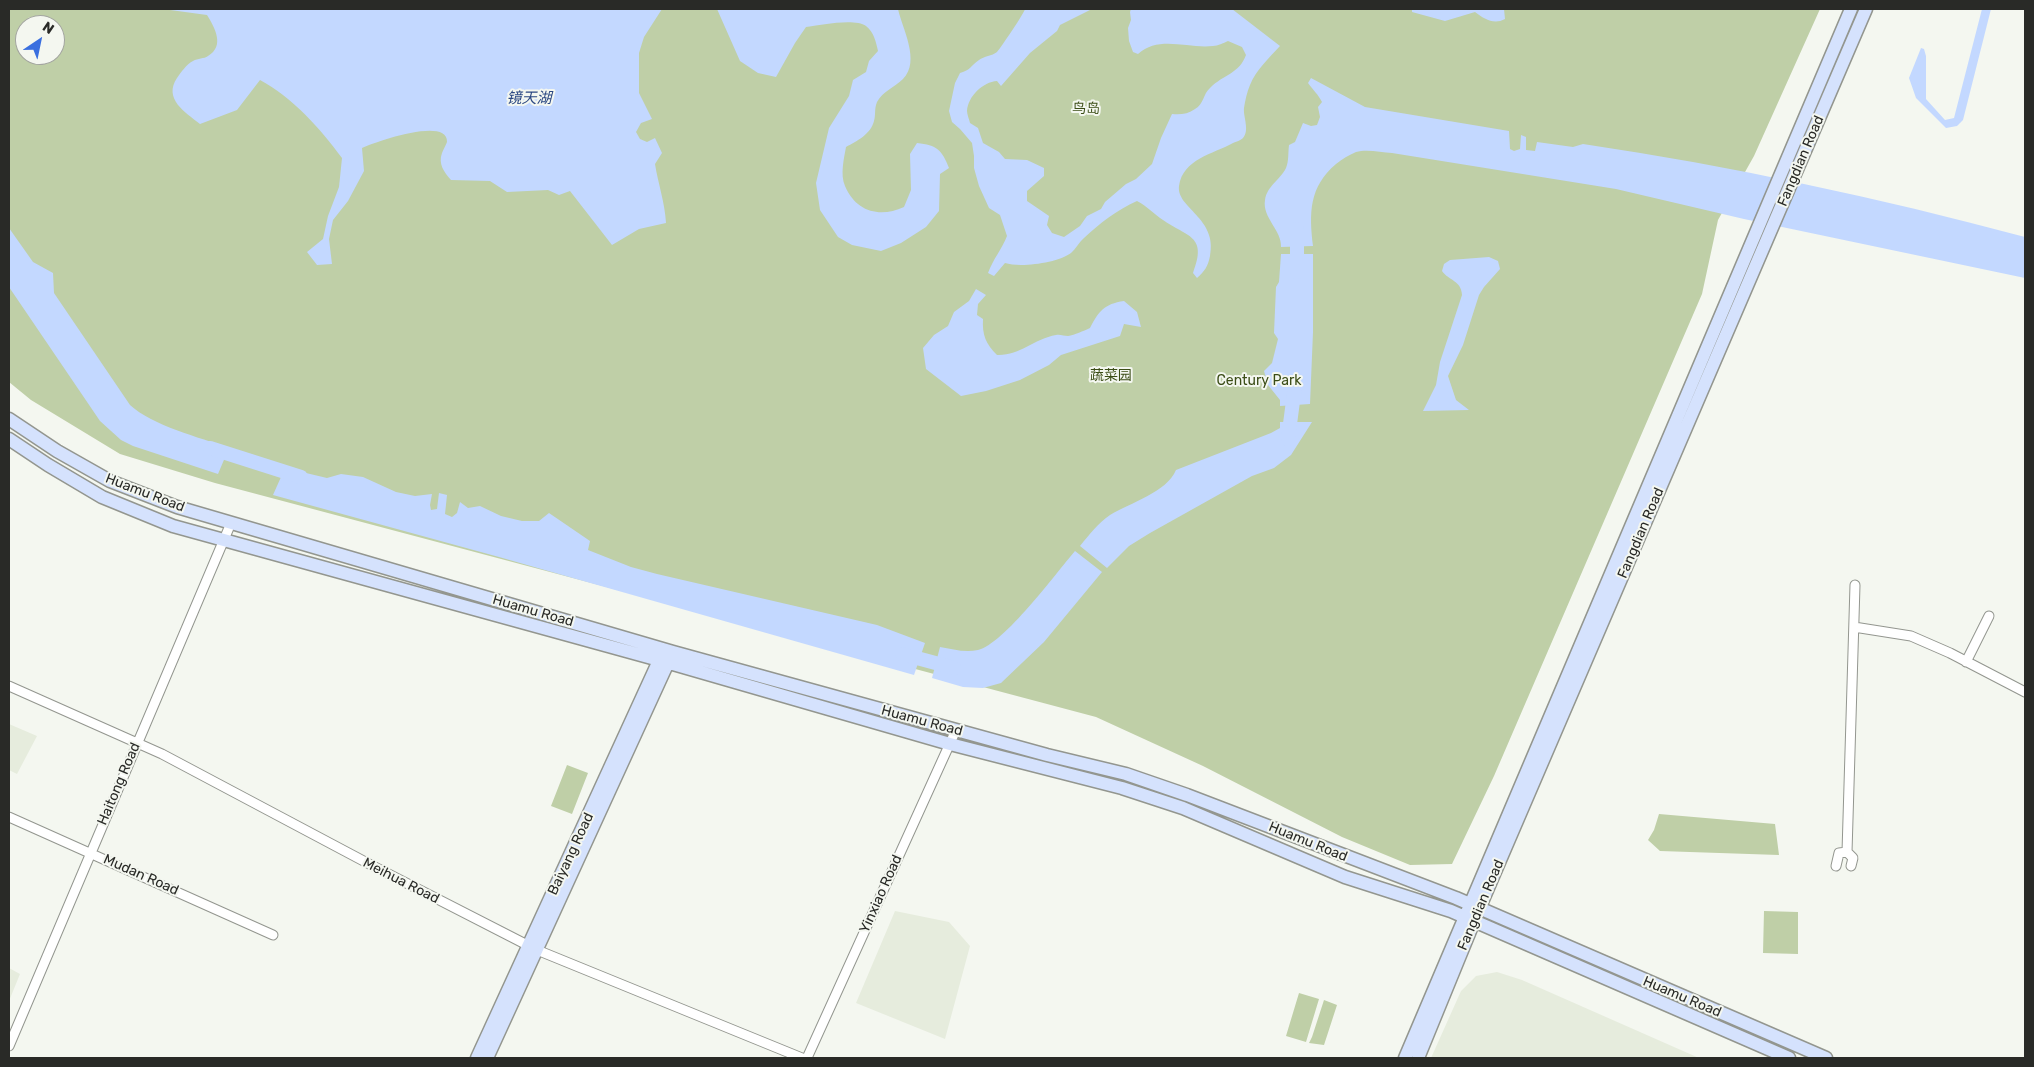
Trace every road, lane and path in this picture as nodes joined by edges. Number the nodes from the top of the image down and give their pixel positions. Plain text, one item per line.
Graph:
1 (1851, 9) edge
2 (1866, 9) edge
3 (1789, 172) junction
4 (9, 419) edge
5 (9, 439) edge
6 (231, 523) junction
7 (223, 540) junction
8 (1855, 585) dead end
9 (1989, 616) dead end
10 (1854, 627) junction
11 (666, 656) junction
12 (1966, 662) junction
13 (9, 686) edge
14 (2025, 692) edge
15 (956, 730) junction
16 (137, 742) junction
17 (950, 744) junction
18 (9, 817) edge
19 (90, 852) junction
20 (1847, 852) junction
21 (1836, 866) dead end
22 (1851, 866) dead end
23 (1474, 907) junction
24 (1469, 920) junction
25 (273, 935) dead end
26 (533, 948) junction
27 (9, 1046) edge
28 (477, 1058) edge
29 (487, 1058) edge
30 (802, 1058) edge
31 (807, 1058) edge
32 (1405, 1058) edge
33 (1418, 1058) edge
34 (1789, 1058) edge
35 (1826, 1058) edge

1 - 3 main road, Fangdian Road
2 - 3 main road, Fangdian Road
3 - 23 main road, Fangdian Road
3 - 23 main road, Fangdian Road
4 - 6 main road, Huamu Road
5 - 7 main road, Huamu Road
6 - 7 street, Haitong Road
6 - 11 main road, Huamu Road
7 - 11 main road, Huamu Road
7 - 16 street, Haitong Road
8 - 10 street
9 - 12 street
10 - 12 street
10 - 20 street
11 - 15 main road, Huamu Road
11 - 17 main road, Huamu Road
11 - 26 main road, Baiyang Road
12 - 14 street
13 - 16 street, Meihua Road
15 - 17 street, Yinxiao Road
15 - 23 main road, Huamu Road
16 - 19 street, Haitong Road
16 - 26 street, Meihua Road
17 - 24 main road, Huamu Road
17 - 31 street, Yinxiao Road
18 - 19 street, Mudan Road
19 - 25 street, Mudan Road
19 - 27 street, Haitong Road
20 - 21 street
20 - 22 street
23 - 24 main road, Fangdian Road
23 - 35 main road, Huamu Road
24 - 32 main road, Fangdian Road
24 - 33 main road, Fangdian Road
24 - 34 main road, Huamu Road
26 - 28 main road, Baiyang Road
26 - 29 main road, Baiyang Road
26 - 30 street, Meihua Road

